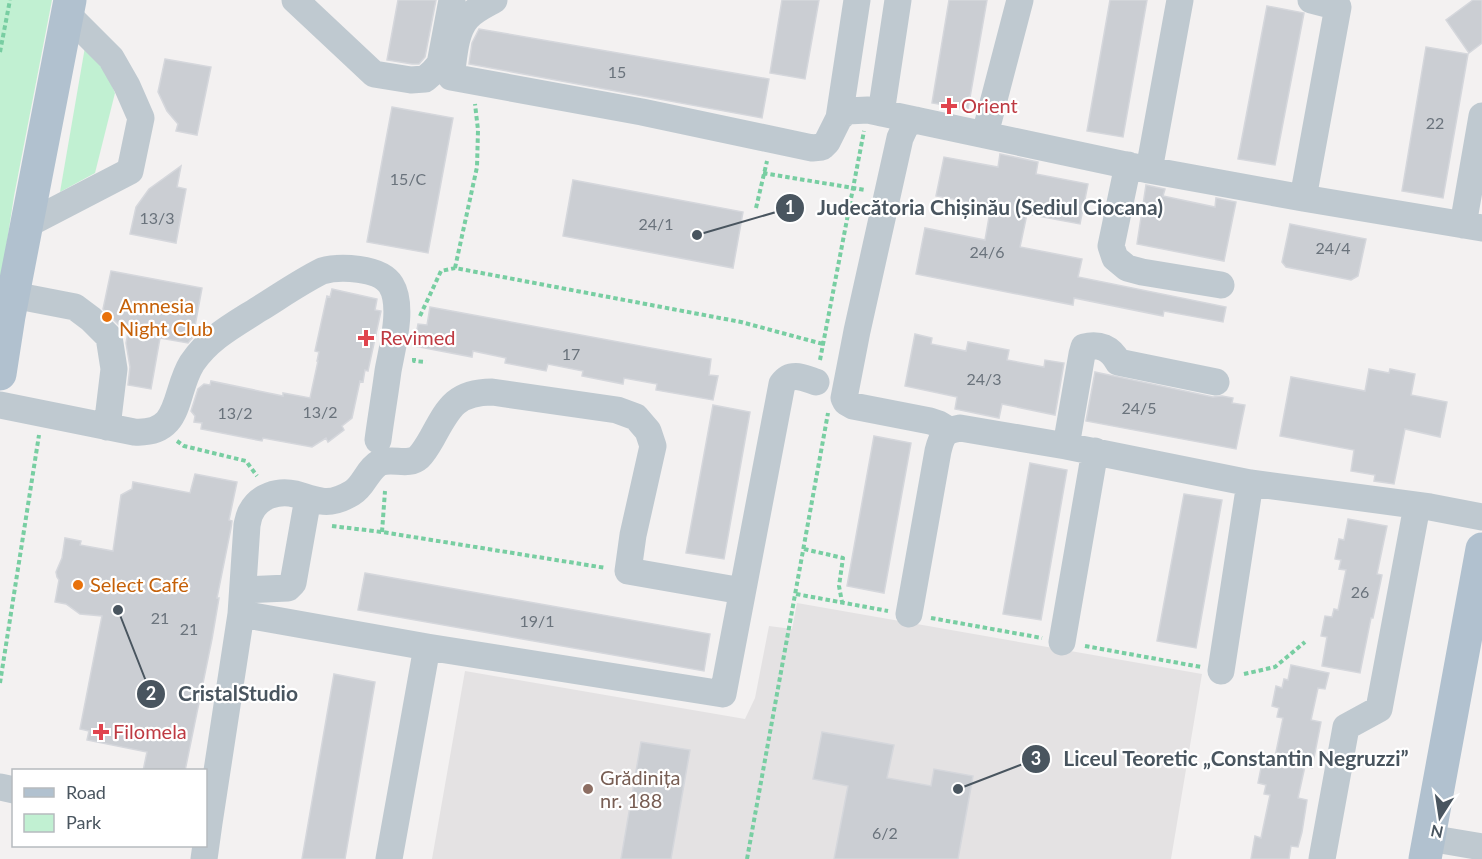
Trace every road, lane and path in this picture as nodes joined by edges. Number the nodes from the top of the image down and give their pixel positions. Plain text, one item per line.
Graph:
1 (10, 0) edge
2 (295, 0) edge
3 (452, 0) edge
4 (495, 0) edge
5 (857, 0) edge
6 (898, 0) edge
7 (1020, 0) edge
8 (1180, 0) edge
9 (1311, 0) edge
10 (68, 7) edge
11 (0, 52) edge
12 (466, 101) dead end
13 (875, 112) junction
14 (1482, 116) edge
15 (839, 118) junction
16 (916, 120) junction
17 (985, 134) junction
18 (772, 140) junction
19 (1139, 167) junction
20 (763, 173) junction
21 (853, 188) junction
22 (887, 193) junction
23 (1303, 198) junction
24 (756, 208) dead end
25 (26, 225) junction
26 (1473, 227) edge
27 (455, 268) junction
28 (1221, 285) dead end
29 (8, 311) edge
30 (417, 322) dead end
31 (824, 344) junction
32 (413, 349) dead end
33 (426, 362) dead end
34 (0, 374) edge
35 (816, 382) joint
36 (1216, 382) dead end
37 (0, 405) edge
38 (829, 412) dead end
39 (43, 414) junction
40 (107, 427) junction
41 (159, 429) junction
42 (949, 430) junction
43 (1066, 446) junction
44 (382, 450) junction
45 (1095, 451) junction
46 (1250, 483) junction
47 (271, 494) junction
48 (1417, 506) junction
49 (307, 510) junction
50 (1482, 517) edge
51 (382, 532) junction
52 (804, 549) junction
53 (1482, 549) edge
54 (628, 571) junction
55 (742, 591) junction
56 (796, 594) junction
57 (242, 602) junction
58 (842, 602) junction
59 (909, 615) junction
60 (1062, 642) junction
61 (1305, 642) dead end
62 (1474, 642) edge
63 (427, 647) junction
64 (1221, 671) junction
65 (0, 683) edge
66 (207, 823) edge
67 (1482, 847) edge
68 (1427, 849) edge
69 (389, 859) edge
70 (747, 859) edge
71 (1322, 859) edge

1 - 11 path
2 - 3 lane
4 - 18 lane
5 - 15 lane
6 - 13 lane
7 - 17 lane
8 - 19 lane
9 - 23 lane
10 - 25 main road
10 - 25 lane
12 - 27 path
13 - 15 lane
13 - 16 lane
13 - 21 path
14 - 26 lane
15 - 18 lane
16 - 17 lane
16 - 22 lane
17 - 19 lane
18 - 20 path
19 - 23 lane
19 - 28 lane
20 - 21 path
20 - 24 path
21 - 22 path
21 - 31 path
22 - 42 lane
23 - 26 lane
25 - 29 main road
27 - 30 path
27 - 31 path
29 - 34 main road
29 - 40 lane
31 - 35 path
32 - 33 path
35 - 55 lane
36 - 43 lane
37 - 39 lane
38 - 52 path
39 - 40 lane
39 - 65 path
40 - 41 lane
41 - 44 lane
41 - 47 path
42 - 43 lane
42 - 59 lane
43 - 45 lane
44 - 49 lane
44 - 51 path
44 - 54 lane
45 - 46 lane
45 - 60 lane
46 - 48 lane
46 - 64 lane
47 - 49 lane
47 - 57 lane
48 - 50 lane
48 - 71 lane
49 - 51 path
49 - 57 lane
51 - 54 path
52 - 56 path
52 - 58 path
53 - 62 main road
54 - 55 lane
55 - 63 lane
56 - 58 path
56 - 70 path
57 - 63 lane
57 - 66 lane
58 - 59 path
59 - 60 path
60 - 64 path
61 - 64 path
62 - 68 main road
63 - 69 lane
67 - 68 lane

